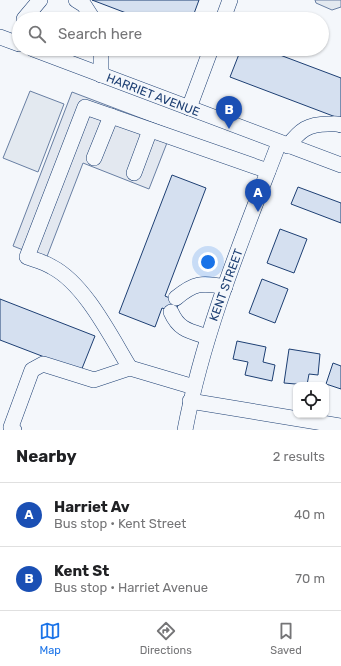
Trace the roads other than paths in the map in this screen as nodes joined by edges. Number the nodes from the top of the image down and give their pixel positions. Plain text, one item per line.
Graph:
1 (40, 0) edge
2 (76, 0) edge
3 (230, 0) edge
4 (30, 12) edge
5 (88, 12) edge
6 (226, 12) edge
7 (51, 56) edge
8 (102, 56) edge
9 (209, 56) edge
10 (101, 75) junction
11 (189, 108) junction
12 (110, 116) junction
13 (341, 125) edge
14 (150, 130) junction
15 (284, 144) junction
16 (94, 158) dead end
17 (341, 165) edge
18 (268, 171) junction
19 (134, 173) dead end
20 (225, 287) junction
21 (208, 337) junction
22 (130, 368) junction
23 (192, 394) junction
24 (341, 426) edge
25 (14, 430) edge
26 (185, 430) edge

1 - 4 street
2 - 5 street
3 - 6 street
7 - 10 street, HARRIET AVENUE
8 - 10 street
9 - 11 street
10 - 11 street, HARRIET AVENUE
11 - 15 street, HARRIET AVENUE
12 - 14 street
12 - 16 street
12 - 22 street
13 - 15 street
14 - 18 street
14 - 19 street
15 - 17 street, HARRIET AVENUE
15 - 18 street, KENT STREET
18 - 20 street, KENT STREET
20 - 21 street, KENT STREET
20 - 21 street
21 - 23 street, KENT STREET
22 - 23 street
22 - 25 street
23 - 24 street
23 - 26 street, KENT STREET

